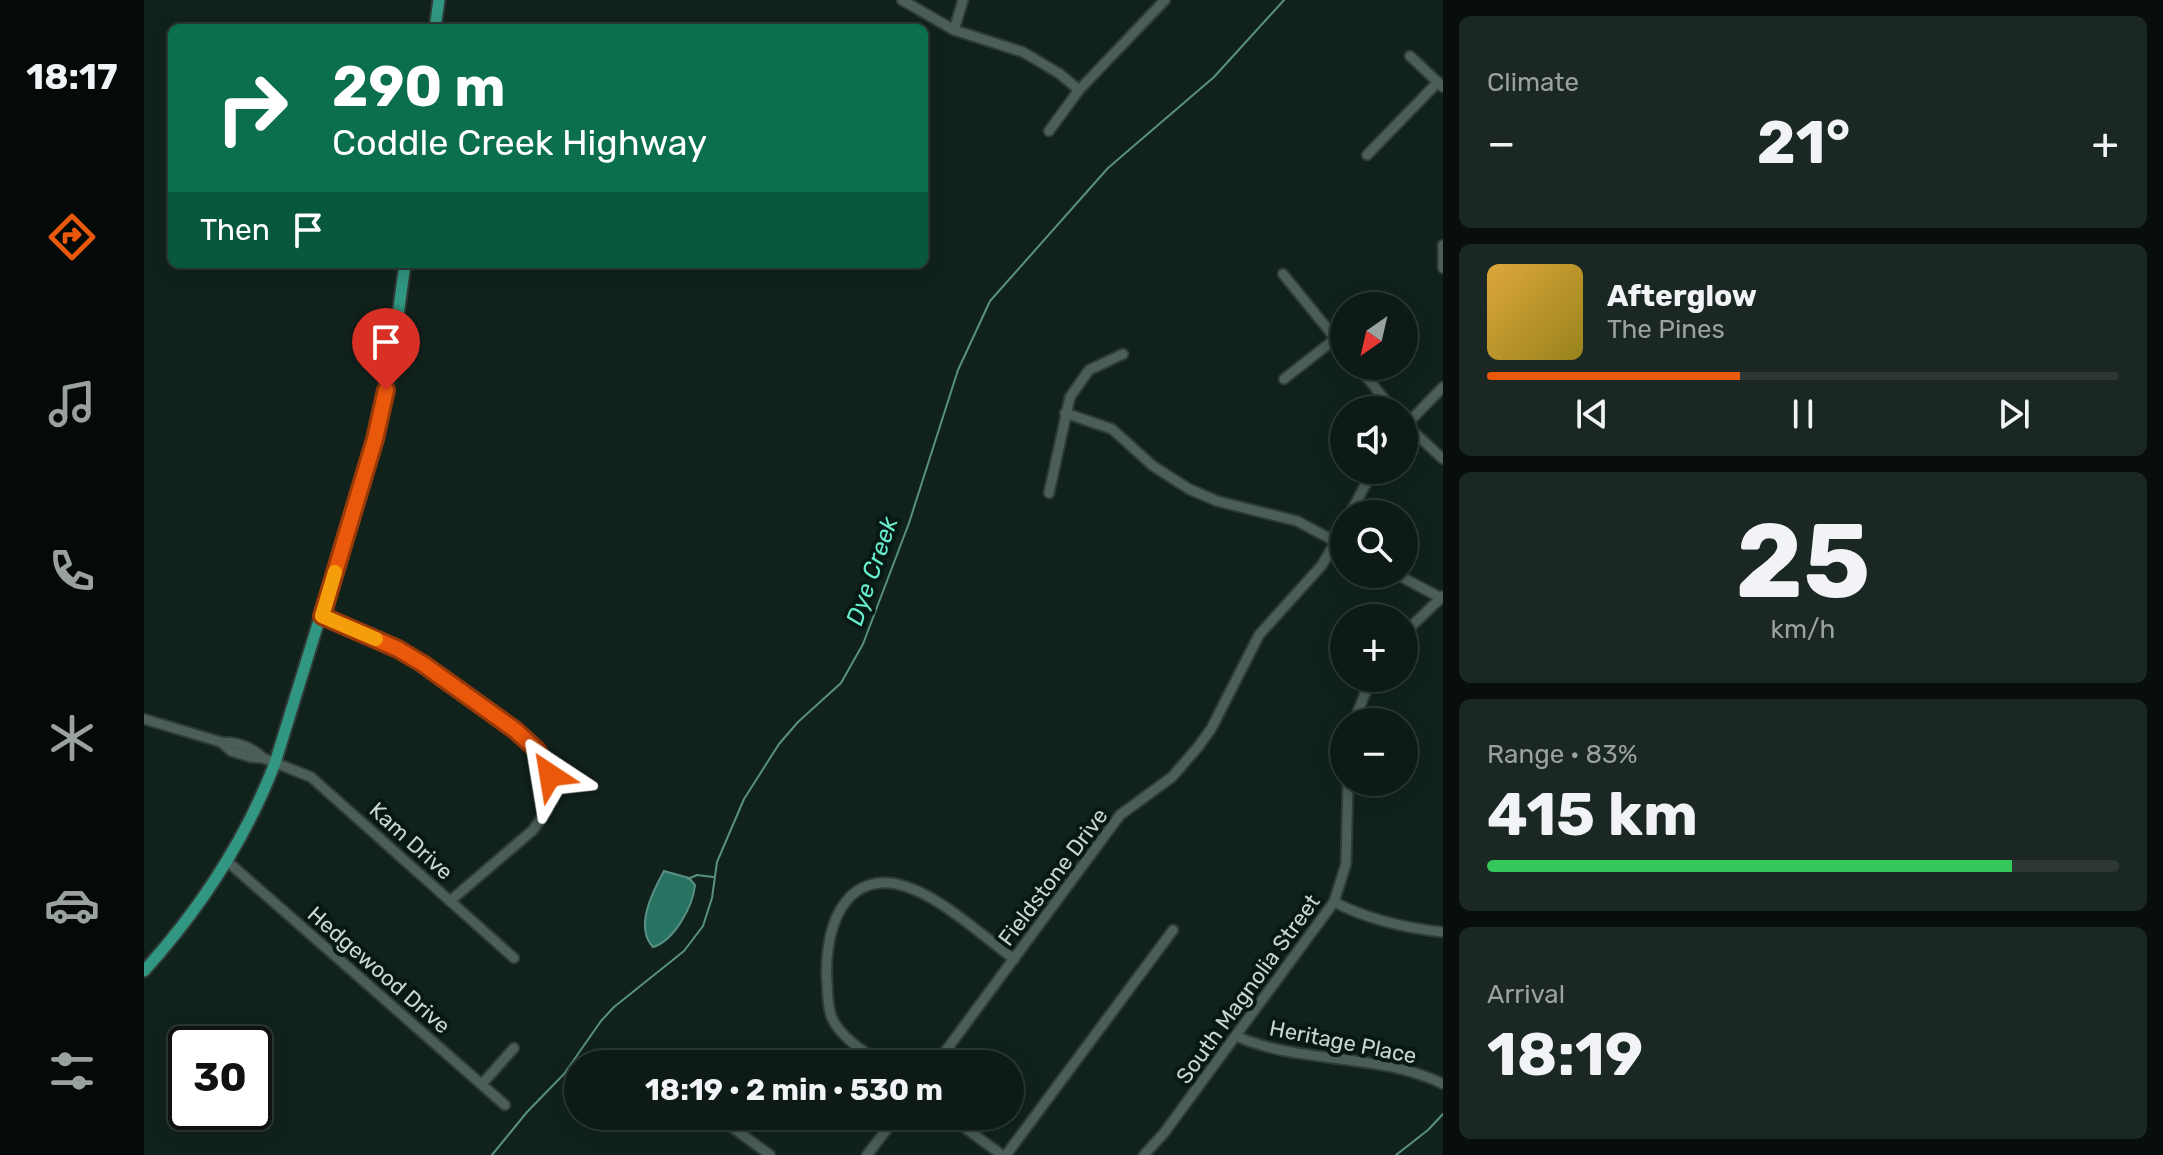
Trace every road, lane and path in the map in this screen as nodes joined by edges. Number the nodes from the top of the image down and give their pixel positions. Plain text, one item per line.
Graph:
1 (439, 0) edge
2 (903, 0) edge
3 (963, 0) edge
4 (1165, 0) edge
5 (436, 24) edge
6 (954, 30) junction
7 (1410, 56) dead end
8 (1440, 85) edge
9 (1079, 90) junction
10 (1049, 131) dead end
11 (1367, 155) dead end
12 (1443, 245) edge
13 (404, 268) edge
14 (1443, 268) edge
15 (1283, 274) dead end
16 (1330, 333) edge
17 (1330, 343) edge
18 (1123, 354) dead end
19 (1284, 379) dead end
20 (1369, 380) edge
21 (1443, 387) edge
22 (1382, 396) edge
23 (1418, 411) edge
24 (1065, 413) junction
25 (1418, 437) edge
26 (1443, 459) edge
27 (1049, 493) dead end
28 (1330, 539) edge
29 (1330, 556) edge
30 (1418, 585) edge
31 (1442, 597) edge
32 (322, 616) junction
33 (1418, 620) edge
34 (144, 719) edge
35 (275, 763) junction
36 (1348, 796) edge
37 (228, 862) junction
38 (450, 901) junction
39 (1334, 902) junction
40 (1173, 930) dead end
41 (1443, 932) edge
42 (514, 958) dead end
43 (1014, 959) junction
44 (144, 971) edge
45 (1236, 1036) junction
46 (514, 1048) dead end
47 (864, 1050) edge
48 (946, 1050) edge
49 (482, 1084) junction
50 (1443, 1084) edge
51 (505, 1105) dead end
52 (736, 1130) edge
53 (886, 1130) edge
54 (969, 1130) edge
55 (770, 1155) edge
56 (867, 1155) edge
57 (1004, 1155) edge
58 (1144, 1155) edge

1 - 5 main road
2 - 6 street
3 - 6 street
4 - 9 street
6 - 9 street
7 - 8 street
8 - 11 street
9 - 10 street
12 - 14 street
13 - 32 main road
15 - 16 street
17 - 19 street
18 - 24 street
20 - 22 street
21 - 23 street
24 - 27 street
24 - 28 street
25 - 26 street
29 - 43 street, Fieldstone Drive
30 - 31 street
31 - 33 street
32 - 35 main road
32 - 38 street
34 - 35 street, Kam Drive
35 - 37 main road
35 - 38 street, Kam Drive
36 - 39 street, South Magnolia Street
37 - 44 main road
37 - 49 street, Hedgewood Drive
38 - 42 street, Kam Drive
39 - 41 street
39 - 45 street, South Magnolia Street
40 - 57 street
43 - 47 street
43 - 48 street, Fieldstone Drive
45 - 50 street, Heritage Place
45 - 58 street, South Magnolia Street
46 - 49 street
49 - 51 street, Hedgewood Drive
52 - 55 street
53 - 56 street
54 - 57 street

